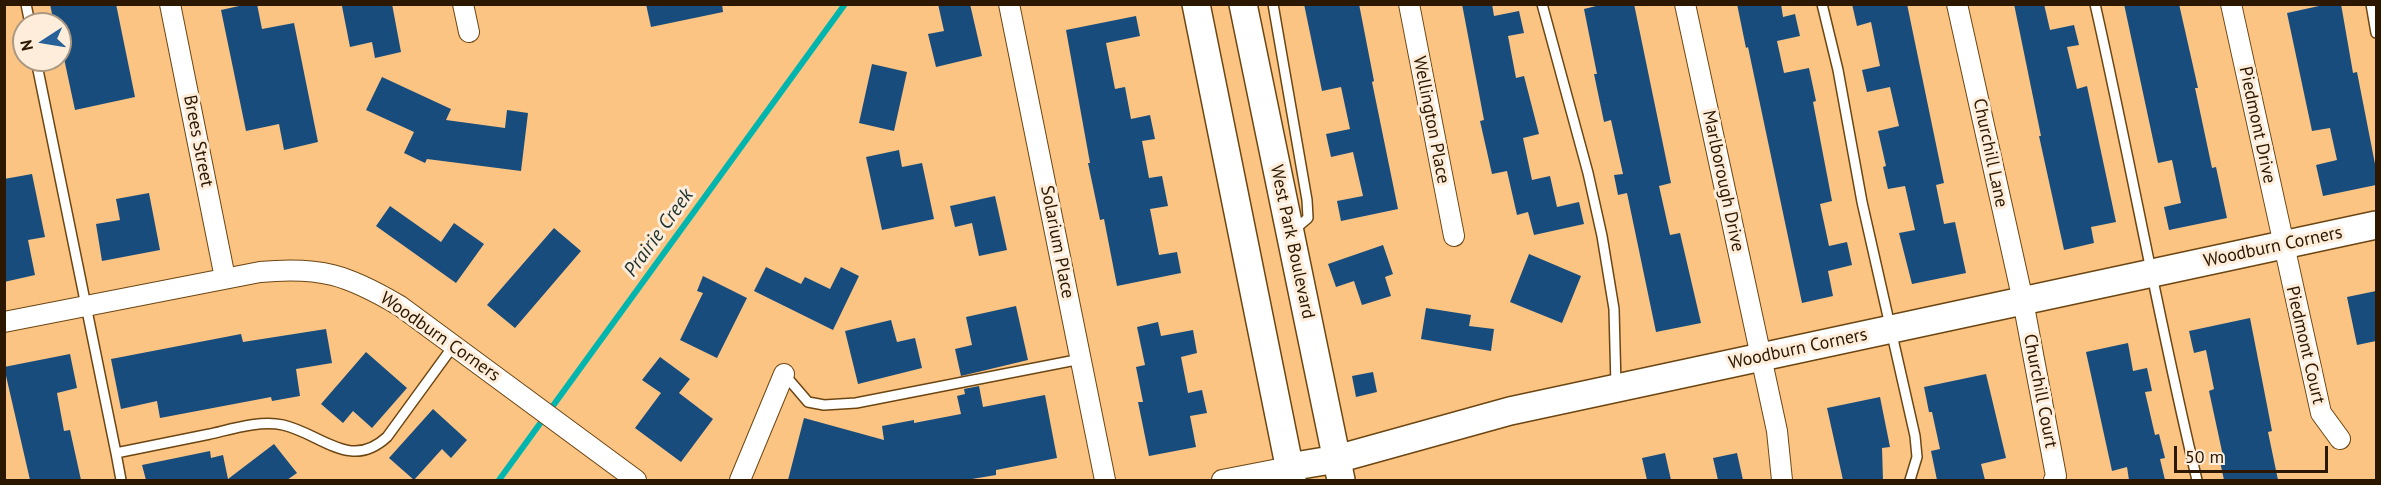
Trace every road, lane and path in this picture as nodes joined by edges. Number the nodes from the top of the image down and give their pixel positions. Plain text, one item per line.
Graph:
1 (170, 4) edge
2 (463, 4) edge
3 (1009, 4) edge
4 (1196, 4) edge
5 (1243, 4) edge
6 (1273, 4) edge
7 (1409, 4) edge
8 (1542, 4) edge
9 (1685, 4) edge
10 (1822, 4) edge
11 (1957, 4) edge
12 (2095, 4) edge
13 (2231, 4) edge
14 (2371, 4) edge
15 (469, 32) dead end
16 (2376, 33) edge
17 (38, 72) edge
18 (2376, 225) edge
19 (1290, 233) junction
20 (1454, 236) dead end
21 (2282, 245) junction
22 (2151, 274) junction
23 (225, 278) junction
24 (2023, 301) junction
25 (86, 306) junction
26 (4, 322) edge
27 (1892, 328) junction
28 (454, 345) junction
29 (1762, 357) junction
30 (1081, 359) junction
31 (784, 374) joint
32 (1616, 388) junction
33 (2340, 439) dead end
34 (116, 453) junction
35 (1339, 470) edge
36 (1290, 474) edge
37 (121, 480) edge
38 (636, 480) edge
39 (740, 480) edge
40 (1105, 480) edge
41 (1222, 480) edge
42 (1782, 480) edge
43 (1910, 480) edge
44 (2054, 480) edge
45 (2197, 480) edge

1 - 23 street, Brees Street
2 - 15 street
3 - 30 street, Solarium Place
4 - 36 street
5 - 19 street, West Park Boulevard
6 - 19 lane
7 - 20 street, Wellington Place
8 - 32 lane
9 - 29 street, Marlborough Drive
10 - 27 lane
11 - 24 street, Churchill Lane
12 - 22 lane
13 - 21 street, Piedmont Drive
14 - 16 lane
17 - 25 lane
18 - 21 street, Woodburn Corners
19 - 35 street, West Park Boulevard
21 - 22 street, Woodburn Corners
21 - 33 street, Piedmont Court
22 - 24 street, Woodburn Corners
22 - 45 lane
23 - 25 street, Woodburn Corners
23 - 28 street, Woodburn Corners
24 - 27 street, Woodburn Corners
24 - 44 street, Churchill Court
25 - 26 street, Woodburn Corners
25 - 34 lane
27 - 29 street, Woodburn Corners
27 - 43 lane
28 - 34 lane
28 - 38 street, Woodburn Corners
29 - 32 street, Woodburn Corners
29 - 42 street, Marlborough Drive
30 - 31 lane
30 - 40 street, Solarium Place
31 - 39 street
32 - 35 street, Woodburn Corners
34 - 37 lane
35 - 36 street, Woodburn Corners
36 - 41 street, Woodburn Corners

